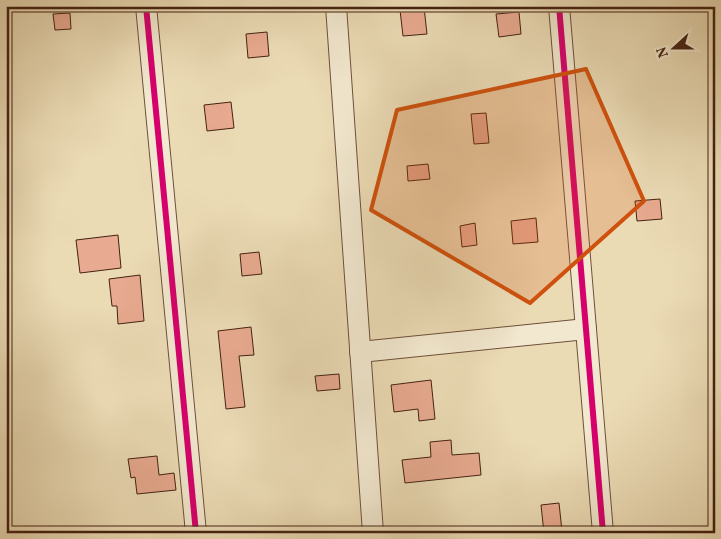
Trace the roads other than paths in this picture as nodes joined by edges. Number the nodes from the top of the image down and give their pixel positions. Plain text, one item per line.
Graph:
1 (146, 6) edge
2 (336, 6) edge
3 (559, 6) edge
4 (586, 330) junction
5 (360, 352) junction
6 (196, 533) edge
7 (372, 533) edge
8 (603, 533) edge

1 - 6 street
2 - 5 street
3 - 4 street
4 - 5 street
4 - 8 street
5 - 7 street

